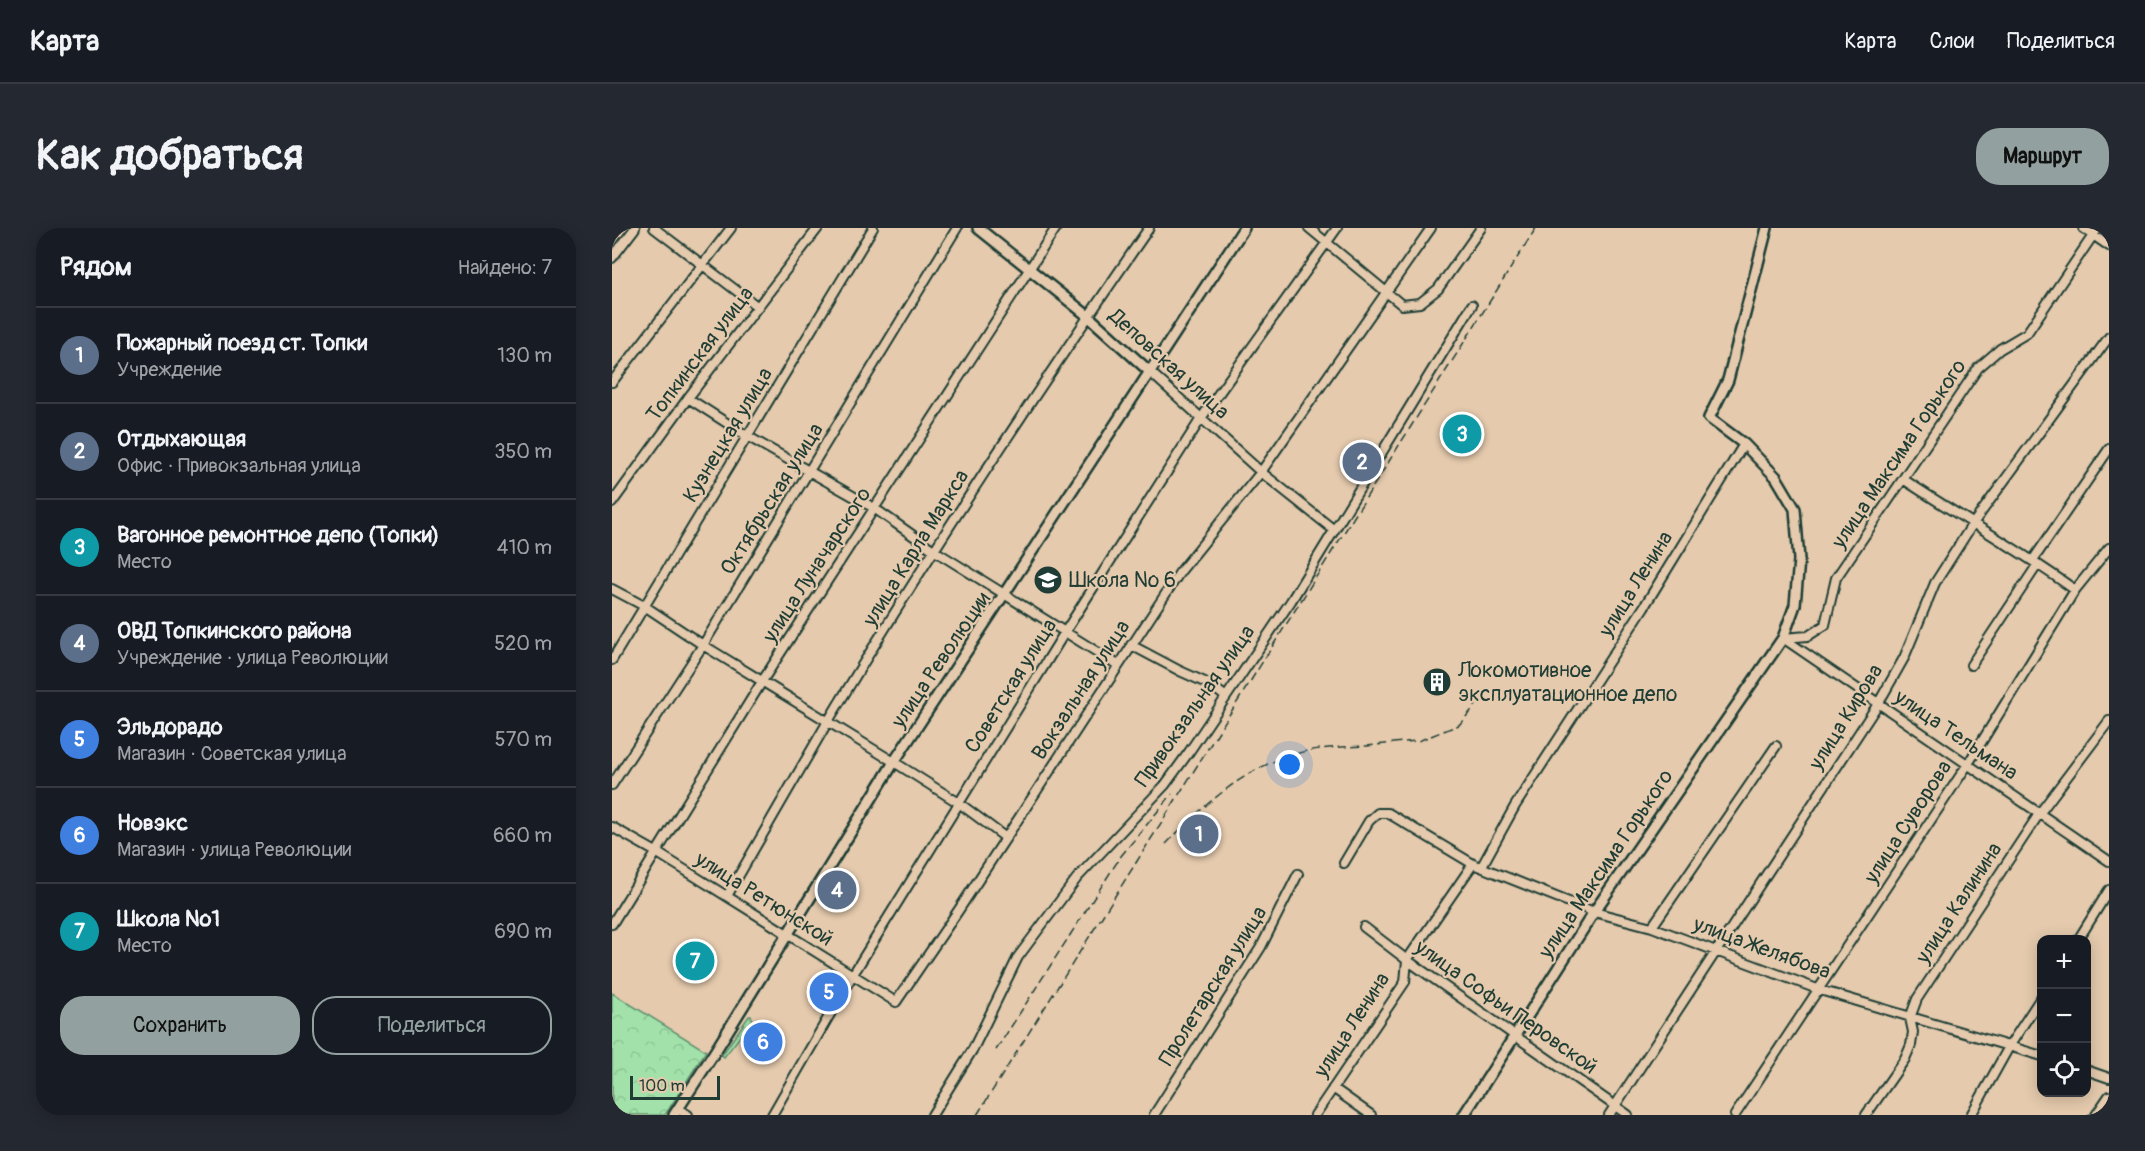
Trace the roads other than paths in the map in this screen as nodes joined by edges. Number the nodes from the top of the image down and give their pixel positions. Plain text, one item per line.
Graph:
1 (635, 228) edge
2 (654, 228) edge
3 (730, 228) edge
4 (818, 228) edge
5 (873, 228) edge
6 (957, 228) edge
7 (978, 228) edge
8 (1056, 228) edge
9 (1149, 228) edge
10 (1244, 228) edge
11 (1309, 228) edge
12 (1337, 228) edge
13 (1431, 228) edge
14 (1481, 228) edge
15 (1767, 228) edge
16 (2083, 228) edge
17 (2096, 231) edge
18 (1327, 244) junction
19 (2109, 246) edge
20 (612, 258) edge
21 (702, 266) junction
22 (1029, 268) junction
23 (1387, 293) junction
24 (1472, 305) dead end
25 (758, 307) junction
26 (1088, 316) junction
27 (2109, 338) edge
28 (1149, 371) junction
29 (612, 382) edge
30 (688, 398) junction
31 (1202, 417) junction
32 (747, 436) junction
33 (1744, 444) junction
34 (2109, 448) edge
35 (809, 472) junction
36 (1261, 472) junction
37 (1903, 479) junction
38 (612, 503) edge
39 (874, 508) junction
40 (1972, 525) junction
41 (1334, 530) junction
42 (2109, 548) edge
43 (935, 551) junction
44 (2036, 562) junction
45 (612, 589) edge
46 (2075, 590) junction
47 (1005, 594) junction
48 (646, 607) junction
49 (1065, 632) junction
50 (1783, 638) junction
51 (703, 645) junction
52 (1131, 645) junction
53 (612, 660) edge
54 (1118, 665) junction
55 (1971, 665) dead end
56 (763, 680) junction
57 (1226, 697) junction
58 (1878, 704) junction
59 (2109, 721) edge
60 (828, 722) junction
61 (1776, 746) dead end
62 (894, 762) junction
63 (1968, 764) junction
64 (612, 785) edge
65 (959, 803) junction
66 (2039, 814) junction
67 (612, 827) edge
68 (1006, 838) junction
69 (656, 852) junction
70 (2109, 861) edge
71 (1344, 863) dead end
72 (1478, 865) junction
73 (1298, 874) dead end
74 (2109, 890) edge
75 (727, 896) junction
76 (1594, 912) junction
77 (612, 924) edge
78 (1364, 927) dead end
79 (1652, 927) junction
80 (787, 934) junction
81 (2081, 935) edge
82 (1717, 951) junction
83 (1407, 960) junction
84 (852, 976) junction
85 (1820, 990) junction
86 (896, 1002) joint
87 (2037, 1004) edge
88 (1910, 1018) junction
89 (1515, 1035) junction
90 (2010, 1046) junction
91 (2037, 1054) edge
92 (2091, 1072) edge
93 (2109, 1078) edge
94 (1333, 1088) junction
95 (2109, 1096) edge
96 (1614, 1107) junction
97 (676, 1112) edge
98 (688, 1115) edge
99 (772, 1115) edge
100 (932, 1115) edge
101 (1154, 1115) edge
102 (1315, 1115) edge
103 (1371, 1115) edge
104 (1464, 1115) edge
105 (1609, 1115) edge
106 (1628, 1115) edge
107 (1736, 1115) edge
108 (1866, 1115) edge
109 (1971, 1115) edge
110 (2096, 1115) edge

1 - 20 street
2 - 21 street
3 - 21 street
4 - 25 street, Топкинская улица
5 - 32 street, Кузнецкая улица
6 - 35 street, Октябрьская улица
7 - 22 street, Деповская улица
8 - 22 street, улица Луначарского
9 - 26 street, улица Карла Маркса
10 - 28 street, улица Революции
11 - 18 street
12 - 18 street, Советская улица
13 - 23 street, Вокзальная улица
14 - 23 street
15 - 33 street, улица Максима Горького
16 - 17 street
17 - 19 street
17 - 37 street, улица Максима Горького
18 - 23 street
18 - 31 street, Советская улица
21 - 25 street
21 - 29 street
22 - 26 street, Деповская улица
22 - 39 street, улица Луначарского
23 - 36 street, Вокзальная улица
24 - 41 street, Привокзальная улица
25 - 30 street, Топкинская улица
26 - 28 street, Деповская улица
26 - 43 street, улица Карла Маркса
27 - 40 street, улица Кирова
28 - 31 street, Деповская улица
28 - 47 street, улица Революции
30 - 32 street
30 - 38 street, Топкинская улица
31 - 36 street, Деповская улица
31 - 49 street, Советская улица
32 - 35 street
32 - 48 street, Кузнецкая улица
33 - 50 street, улица Максима Горького
33 - 72 street, улица Ленина
34 - 44 street
35 - 39 street
35 - 51 street, Октябрьская улица
36 - 41 street, Деповская улица
36 - 52 street, Вокзальная улица
37 - 40 street
37 - 50 street, улица Максима Горького
39 - 43 street
39 - 56 street, улица Луначарского
40 - 44 street
40 - 58 street, улица Кирова
41 - 57 street, Привокзальная улица
42 - 46 street, улица Суворова
43 - 47 street
43 - 60 street, улица Карла Маркса
44 - 46 street
44 - 55 street
45 - 48 street
46 - 63 street, улица Суворова
47 - 49 street
47 - 62 street, улица Революции
48 - 51 street
48 - 53 street, Кузнецкая улица
49 - 54 street
49 - 65 street, Советская улица
50 - 58 street, улица Тельмана
50 - 76 street, улица Максима Горького
51 - 56 street
51 - 64 street, Октябрьская улица
52 - 54 street, Вокзальная улица
52 - 57 street
54 - 68 street, Вокзальная улица
56 - 60 street
56 - 69 street, улица Луначарского
57 - 100 street, Привокзальная улица
58 - 63 street, улица Тельмана
58 - 82 street, улица Кирова
59 - 66 street, улица Калинина
60 - 62 street
60 - 75 street, улица Карла Маркса
61 - 79 street
62 - 65 street
62 - 80 street, улица Революции
63 - 66 street, улица Тельмана
63 - 85 street, улица Суворова
65 - 68 street
65 - 84 street, Советская улица
66 - 70 street, улица Тельмана
66 - 88 street, улица Калинина
67 - 69 street, улица Ретюнской
68 - 86 street, Вокзальная улица
69 - 75 street, улица Ретюнской
69 - 77 street, улица Луначарского
71 - 72 street, улица Желябова
72 - 76 street, улица Желябова
72 - 83 street, улица Ленина
73 - 101 street, Пролетарская улица
74 - 81 street
75 - 80 street, улица Ретюнской
76 - 79 street, улица Желябова
76 - 89 street, улица Максима Горького
78 - 83 street, улица Софьи Перовской
79 - 82 street, улица Желябова
80 - 84 street, улица Ретюнской
80 - 97 street, улица Революции
82 - 85 street, улица Желябова
82 - 96 street, улица Кирова
83 - 89 street, улица Софьи Перовской
83 - 94 street, улица Ленина
84 - 86 street, улица Ретюнской
84 - 99 street, Советская улица
85 - 88 street, улица Желябова
85 - 107 street, улица Суворова
87 - 90 street
88 - 90 street, улица Желябова
88 - 108 street, улица Калинина
89 - 96 street, улица Софьи Перовской
89 - 104 street, улица Максима Горького
90 - 91 street, улица Желябова
90 - 109 street
92 - 93 street
94 - 102 street, улица Ленина
94 - 103 street
95 - 110 street
96 - 105 street, улица Кирова
96 - 106 street, улица Софьи Перовской
97 - 98 street

